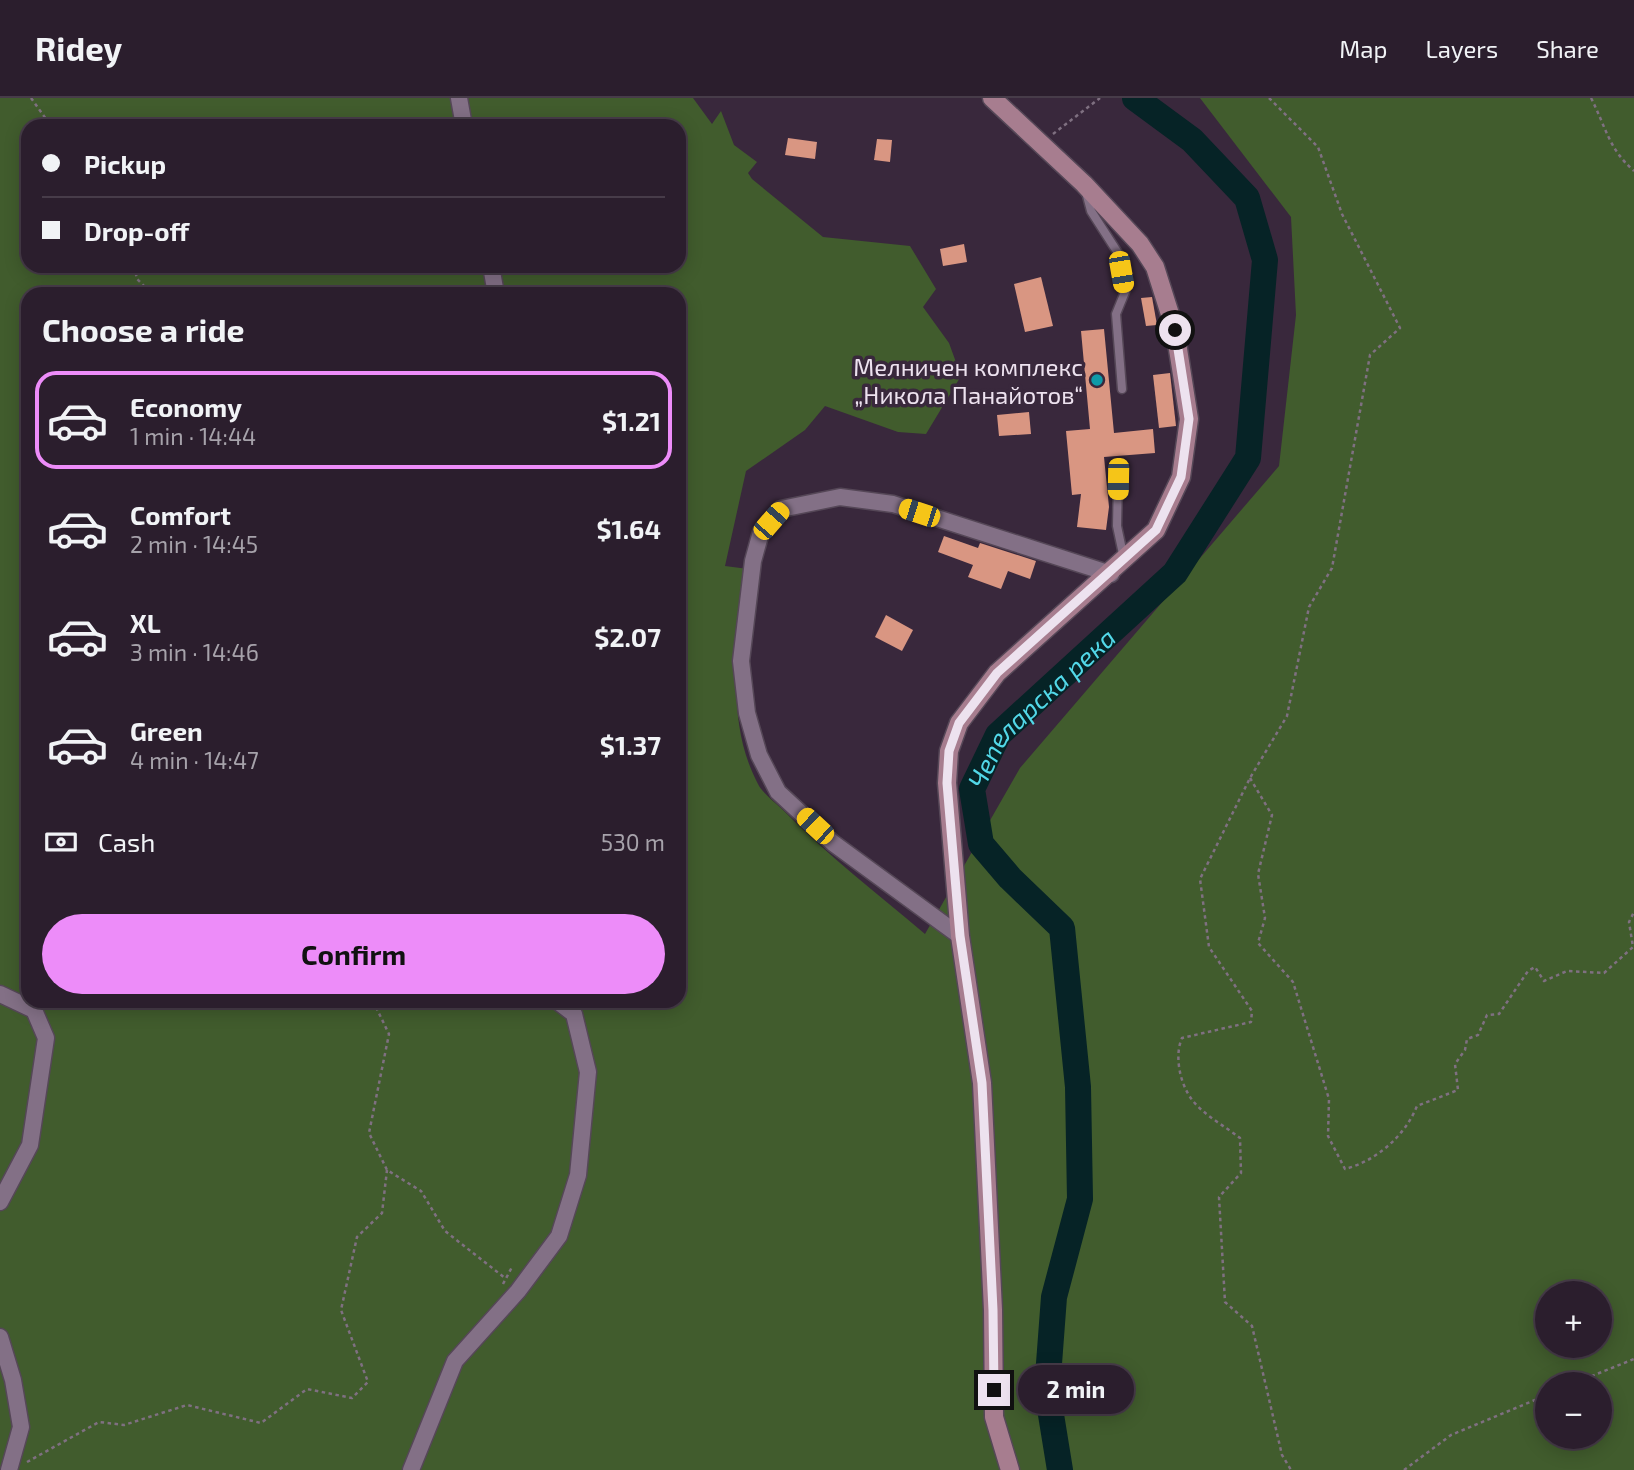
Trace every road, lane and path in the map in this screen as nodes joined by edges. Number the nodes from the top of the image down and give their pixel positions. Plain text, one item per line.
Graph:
1 (31, 98) edge
2 (459, 98) edge
3 (992, 98) edge
4 (1100, 98) edge
5 (1269, 98) edge
6 (1591, 98) edge
7 (46, 119) edge
8 (463, 119) edge
9 (1041, 143) junction
10 (1634, 171) edge
11 (1084, 184) junction
12 (1122, 388) dead end
13 (1118, 479) dead end
14 (1118, 568) junction
15 (1250, 778) junction
16 (1634, 912) edge
17 (960, 936) junction
18 (0, 994) edge
19 (21, 1004) edge
20 (30, 1008) edge
21 (376, 1008) edge
22 (566, 1008) edge
23 (387, 1170) junction
24 (0, 1202) edge
25 (512, 1267) dead end
26 (0, 1337) edge
27 (1634, 1359) edge
28 (1602, 1372) edge
29 (1535, 1400) edge
30 (14, 1468) edge
31 (411, 1470) edge
32 (1010, 1470) edge
33 (1291, 1470) edge
34 (1404, 1470) edge

1 - 7 path
2 - 8 street
3 - 9 main road
4 - 9 path
5 - 15 path
6 - 10 path
9 - 11 main road
11 - 12 lane
11 - 14 main road
13 - 14 lane
14 - 17 main road
14 - 17 street
15 - 16 path
15 - 33 path
17 - 32 main road
18 - 19 street
20 - 24 street
21 - 23 path
22 - 31 street
23 - 25 path
23 - 30 path
26 - 30 street
27 - 28 path
29 - 34 path

